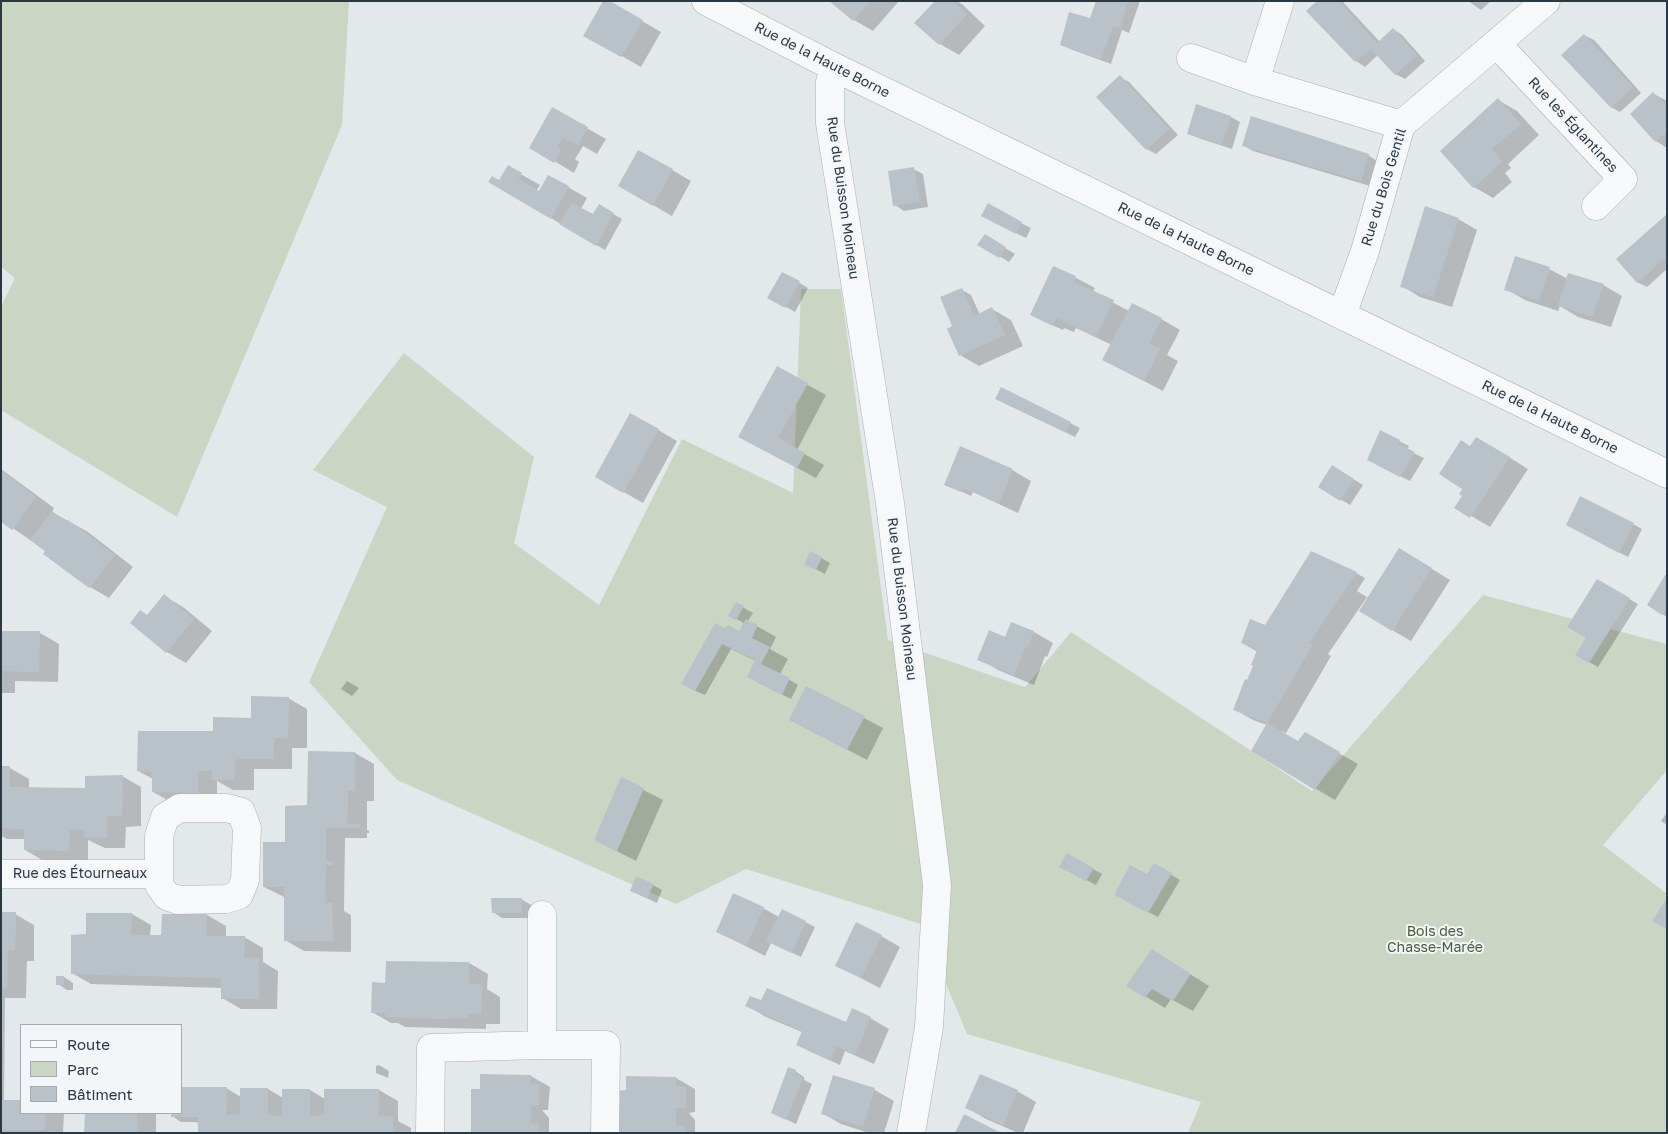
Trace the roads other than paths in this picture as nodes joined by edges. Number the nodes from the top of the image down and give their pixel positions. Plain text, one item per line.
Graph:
1 (706, 1) edge
2 (1280, 1) edge
3 (1546, 1) edge
4 (1498, 44) junction
5 (1191, 58) dead end
6 (834, 67) junction
7 (1255, 81) junction
8 (1401, 125) junction
9 (1596, 206) dead end
10 (1342, 315) junction
11 (1667, 474) edge
12 (1, 874) edge
13 (158, 874) dead end
14 (542, 915) dead end
15 (542, 1045) junction
16 (430, 1133) edge
17 (605, 1133) edge
18 (911, 1133) edge

1 - 6 street, Rue de la Haute Borne
2 - 7 street
3 - 4 street, Rue du Bois Gentil
4 - 8 street, Rue du Bois Gentil
4 - 9 street, Rue les Églantines
5 - 7 street
6 - 10 street, Rue de la Haute Borne
6 - 18 street, Rue du Buisson Moineau
7 - 8 street
8 - 10 street, Rue du Bois Gentil
10 - 11 street, Rue de la Haute Borne
12 - 13 street, Rue des Étourneaux
14 - 15 street
15 - 16 street
15 - 17 street

